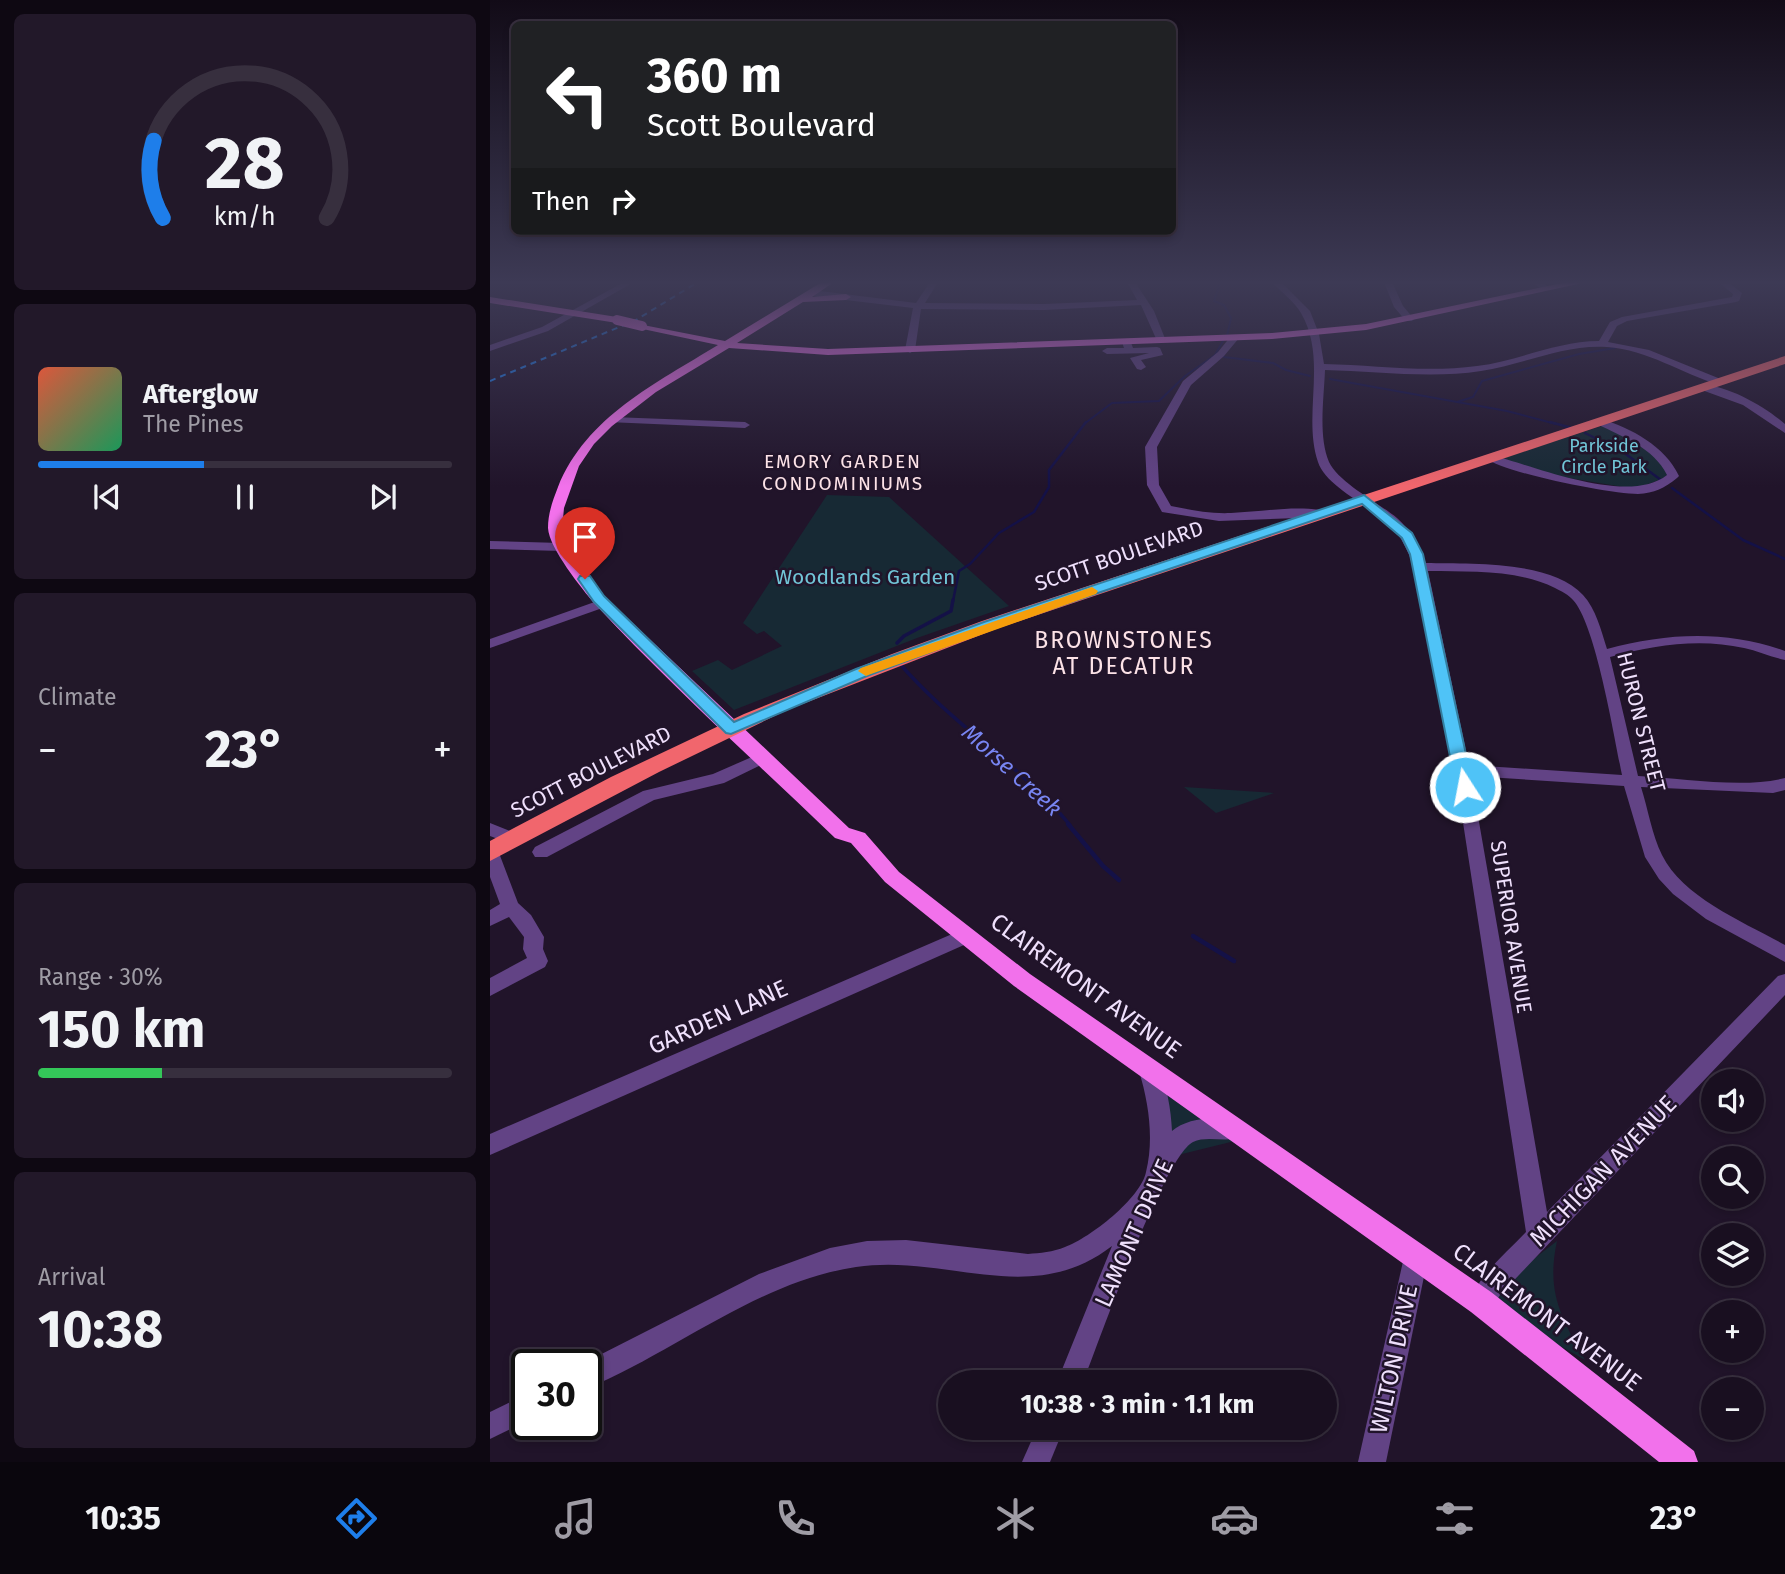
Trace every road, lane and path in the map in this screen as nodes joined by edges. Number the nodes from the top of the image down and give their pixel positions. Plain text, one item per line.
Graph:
1 (716, 350) edge
2 (805, 350) edge
3 (875, 350) edge
4 (887, 350) edge
5 (965, 350) edge
6 (1141, 350) edge
7 (1225, 350) edge
8 (1317, 350) edge
9 (1554, 350) edge
10 (1638, 350) edge
11 (872, 351) junction
12 (1107, 351) dead end
13 (1133, 354) junction
14 (1785, 360) edge
15 (1320, 367) junction
16 (1719, 382) junction
17 (1703, 387) junction
18 (612, 420) junction
19 (1601, 422) junction
20 (745, 425) dead end
21 (1785, 430) edge
22 (1491, 458) junction
23 (1364, 499) junction
24 (1321, 514) junction
25 (490, 545) edge
26 (561, 547) junction
27 (1421, 567) junction
28 (603, 603) junction
29 (490, 644) edge
30 (1601, 655) junction
31 (1785, 656) edge
32 (731, 729) junction
33 (761, 758) junction
34 (1462, 770) junction
35 (1632, 783) junction
36 (1785, 784) edge
37 (490, 829) edge
38 (514, 839) junction
39 (541, 852) dead end
40 (490, 853) edge
41 (510, 907) junction
42 (490, 919) edge
43 (966, 936) junction
44 (1785, 954) edge
45 (1785, 982) edge
46 (490, 988) edge
47 (1150, 1071) junction
48 (1235, 1130) junction
49 (490, 1145) edge
50 (1147, 1192) junction
51 (1539, 1237) junction
52 (1416, 1257) junction
53 (1481, 1301) junction
54 (602, 1368) edge
55 (1075, 1370) edge
56 (511, 1415) edge
57 (490, 1426) edge
58 (1046, 1440) edge
59 (1036, 1462) edge
60 (1372, 1462) edge
61 (1683, 1462) edge

1 - 18 main road
2 - 11 main road
3 - 11 main road
4 - 11 main road
5 - 13 main road
6 - 13 main road
7 - 24 street
8 - 15 street, SUPERIOR AVENUE
9 - 15 street
10 - 16 street
12 - 13 street
14 - 16 highway, SCOTT BOULEVARD
15 - 23 street, SUPERIOR AVENUE
16 - 17 highway, SCOTT BOULEVARD
17 - 19 highway, SCOTT BOULEVARD
17 - 21 street
18 - 20 street
18 - 26 main road
19 - 22 highway, SCOTT BOULEVARD
19 - 22 street
22 - 23 highway, SCOTT BOULEVARD
23 - 24 highway, SCOTT BOULEVARD
23 - 27 street, SUPERIOR AVENUE
24 - 32 highway, SCOTT BOULEVARD
25 - 26 street
26 - 28 main road, CLAIREMONT AVENUE
27 - 30 street, HURON STREET
27 - 34 street, SUPERIOR AVENUE
28 - 29 street
28 - 32 main road, CLAIREMONT AVENUE
30 - 31 street
30 - 35 street, HURON STREET
32 - 33 main road, CLAIREMONT AVENUE
32 - 38 highway, SCOTT BOULEVARD
33 - 39 street
33 - 43 main road, CLAIREMONT AVENUE
34 - 35 street
34 - 51 street, SUPERIOR AVENUE
35 - 36 street
35 - 44 street, HURON STREET
37 - 38 street
38 - 40 highway, SCOTT BOULEVARD
40 - 41 street
41 - 42 street
41 - 46 street
43 - 47 main road, CLAIREMONT AVENUE
43 - 49 street, GARDEN LANE
45 - 51 street, MICHIGAN AVENUE
47 - 48 main road, CLAIREMONT AVENUE
47 - 50 street
48 - 50 street, LAMONT DRIVE
48 - 52 main road, CLAIREMONT AVENUE
50 - 54 street
50 - 55 street, LAMONT DRIVE
51 - 53 street, MICHIGAN AVENUE
52 - 53 main road, CLAIREMONT AVENUE
52 - 60 street, WILTON DRIVE
53 - 61 main road, CLAIREMONT AVENUE
56 - 57 street
58 - 59 street

